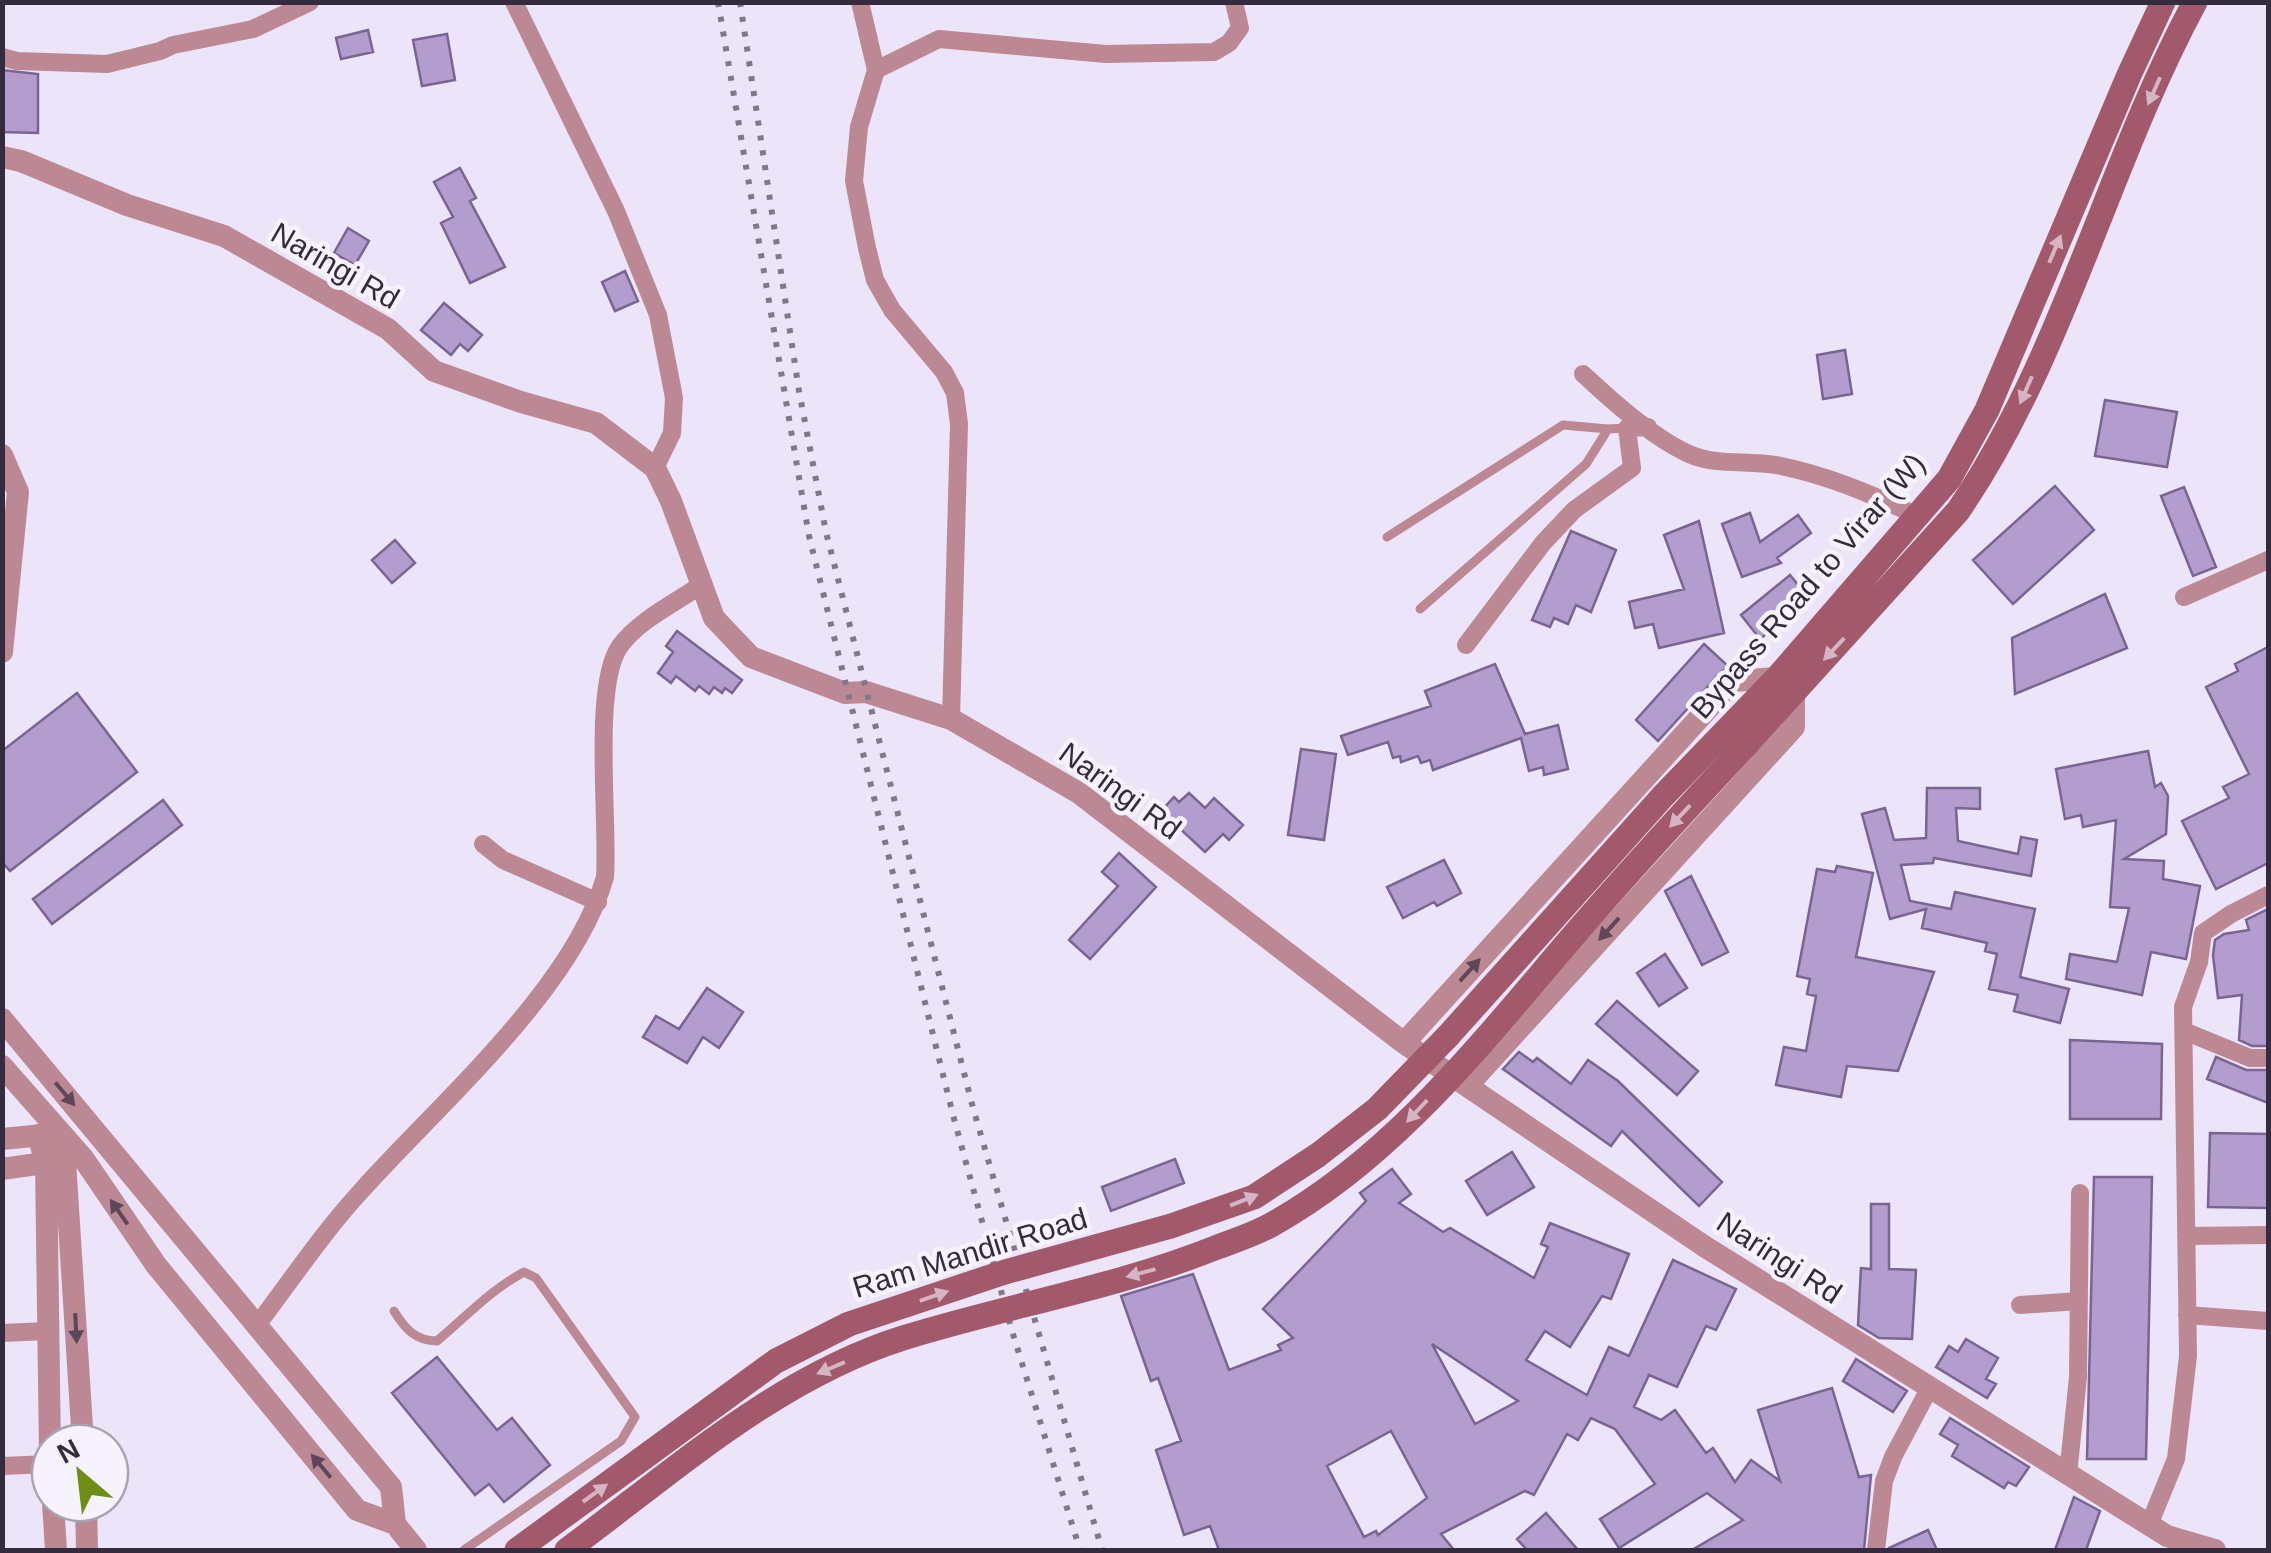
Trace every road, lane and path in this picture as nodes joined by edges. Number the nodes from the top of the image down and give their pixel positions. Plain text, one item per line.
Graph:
1 (310, 2) edge
2 (514, 2) edge
3 (860, 2) edge
4 (1234, 2) edge
5 (2163, 2) edge
6 (2195, 2) edge
7 (2, 56) edge
8 (876, 70) junction
9 (2, 157) edge
10 (1583, 374) dead end
11 (1648, 427) junction
12 (1627, 428) junction
13 (1608, 430) junction
14 (2, 455) edge
15 (655, 468) junction
16 (1919, 517) junction
17 (1388, 538) dead end
18 (2268, 560) edge
19 (701, 585) junction
20 (2184, 597) dead end
21 (1420, 609) dead end
22 (1466, 645) dead end
23 (2, 652) edge
24 (1785, 686) junction
25 (951, 719) junction
26 (1737, 736) junction
27 (483, 844) dead end
28 (2268, 896) edge
29 (598, 902) junction
30 (2, 1019) edge
31 (2184, 1031) junction
32 (1448, 1036) joint
33 (1404, 1042) junction
34 (2268, 1058) edge
35 (2, 1066) edge
36 (1466, 1086) junction
37 (93, 1127) junction
38 (51, 1134) junction
39 (2, 1139) edge
40 (116, 1154) junction
41 (65, 1160) junction
42 (2, 1169) edge
43 (2080, 1194) dead end
44 (2268, 1235) edge
45 (2186, 1236) junction
46 (2079, 1300) junction
47 (2020, 1305) dead end
48 (394, 1312) dead end
49 (2187, 1315) junction
50 (2268, 1321) edge
51 (258, 1324) junction
52 (46, 1331) junction
53 (2, 1333) edge
54 (1929, 1389) junction
55 (49, 1423) edge
56 (82, 1423) edge
57 (30, 1465) edge
58 (2, 1466) edge
59 (2068, 1475) junction
60 (54, 1523) edge
61 (86, 1523) edge
62 (396, 1524) junction
63 (2148, 1524) junction
64 (56, 1550) edge
65 (87, 1550) edge
66 (416, 1550) edge
67 (464, 1550) edge
68 (516, 1550) edge
69 (566, 1550) edge
70 (1876, 1550) edge
71 (2215, 1550) edge

1 - 7 street
2 - 15 street
3 - 8 street
4 - 8 street
16 -> 5 main road, Bypass Road to Virar (W)
6 -> 24 main road
8 - 25 street
9 - 15 street, Naringi Rd
10 - 11 street
11 - 12 street
11 - 16 street
12 - 13 lane
12 - 22 street
13 - 17 lane
13 - 21 lane
14 - 23 street
15 - 19 street, Naringi Rd
16 - 24 main road, Bypass Road to Virar (W)
18 - 20 street
19 - 25 street, Naringi Rd
19 - 29 street
24 - 26 main road
33 -> 24 street
24 -> 36 street
25 - 33 street, Naringi Rd
26 - 32 main road, Bypass Road to Virar (W)
26 -> 69 main road, bridge
27 - 29 street
28 - 31 street
29 - 51 street
30 -> 37 street
31 - 34 street
31 - 45 street
68 -> 32 main road, Ram Mandir Road, bridge
33 - 36 street, Naringi Rd
35 - 38 street
36 - 54 street, Naringi Rd
37 - 38 street
37 - 40 street
38 - 39 street
38 - 41 street
38 - 41 street
40 - 41 street
40 - 51 street
41 - 42 street
41 - 52 street
41 -> 56 street
62 -> 41 street
43 - 46 street
44 - 45 street
45 - 49 street
46 - 47 street
46 - 59 street
48 - 67 lane
49 - 50 street
49 - 63 street
51 - 62 street
52 - 53 street
52 - 55 street
54 - 59 street, Naringi Rd
54 - 70 street
57 - 58 street
59 - 63 street, Naringi Rd
60 - 64 street
61 - 65 street
62 - 66 street
63 - 71 street, Naringi Rd

